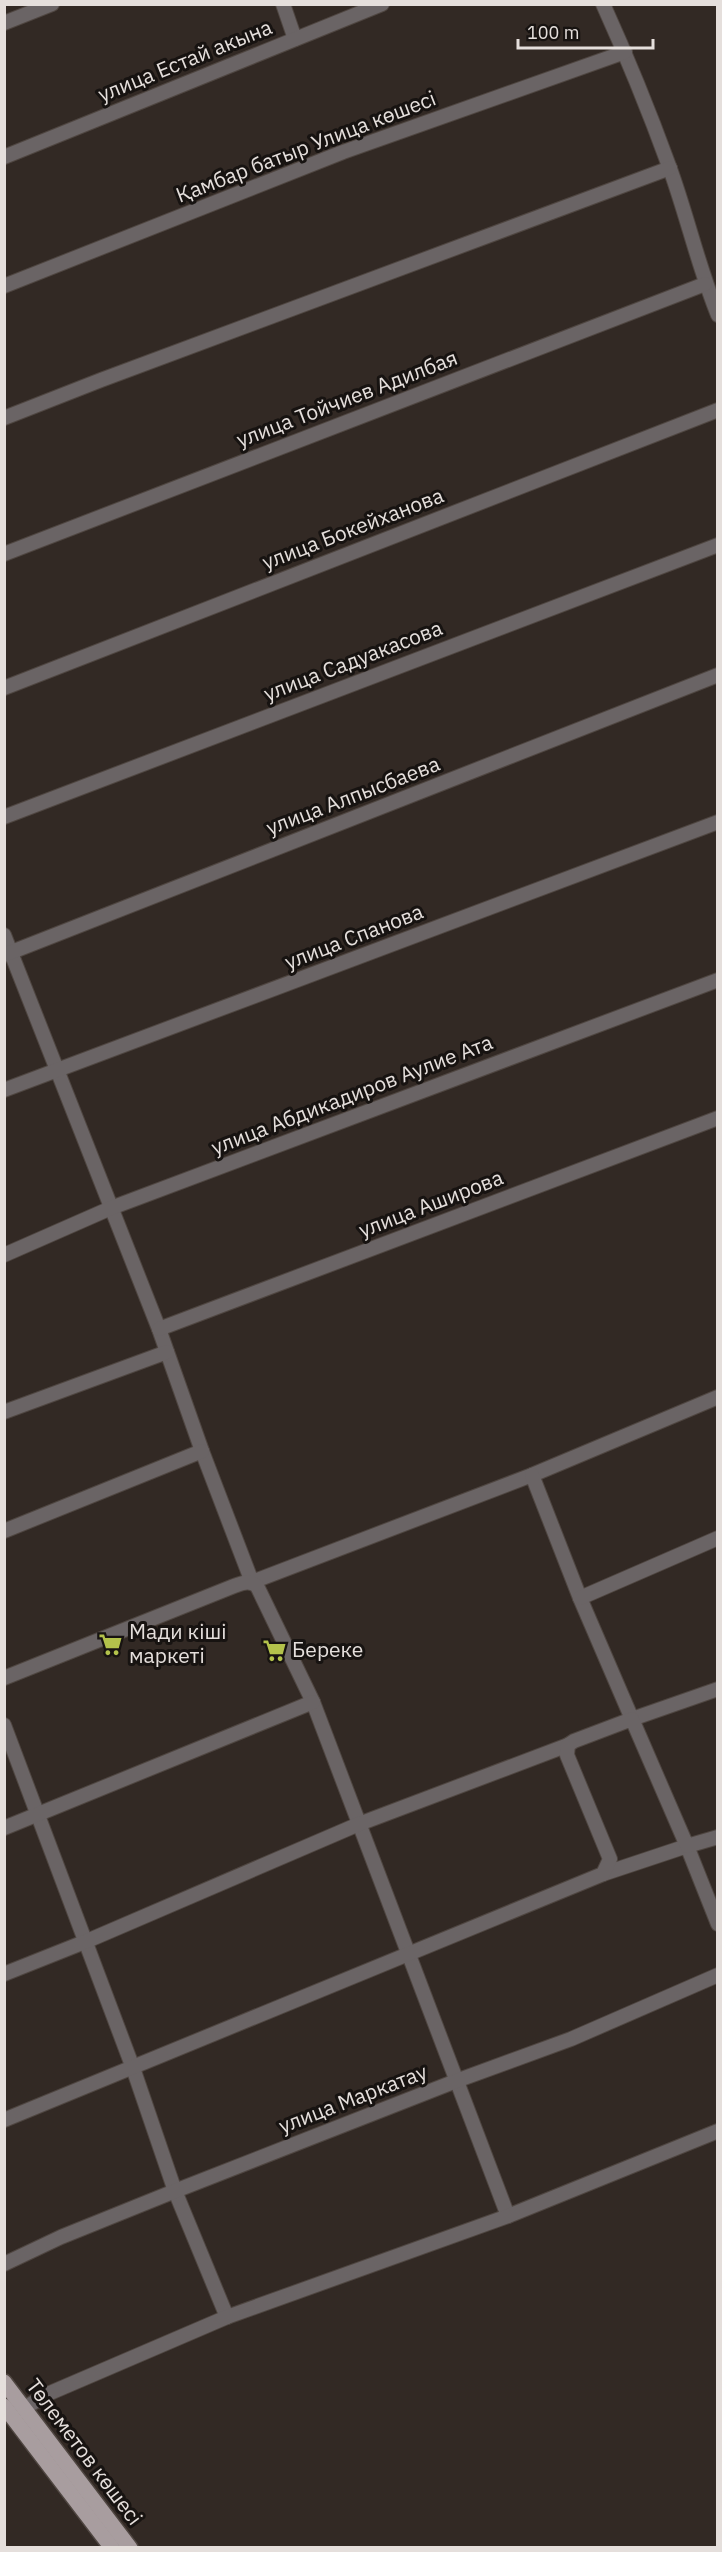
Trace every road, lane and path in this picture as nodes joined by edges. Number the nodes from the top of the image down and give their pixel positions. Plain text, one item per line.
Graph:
1 (52, 4) edge
2 (283, 4) edge
3 (382, 4) edge
4 (603, 4) edge
5 (4, 23) edge
6 (295, 39) junction
7 (625, 52) junction
8 (4, 158) edge
9 (669, 168) junction
10 (705, 284) junction
11 (4, 286) edge
12 (717, 315) edge
13 (717, 410) edge
14 (4, 418) edge
15 (717, 545) edge
16 (4, 554) edge
17 (717, 675) edge
18 (4, 688) edge
19 (4, 817) edge
20 (717, 822) edge
21 (4, 935) edge
22 (8, 954) edge
23 (717, 980) edge
24 (58, 1072) junction
25 (4, 1090) edge
26 (717, 1119) edge
27 (111, 1208) junction
28 (4, 1255) edge
29 (159, 1329) junction
30 (167, 1352) junction
31 (717, 1397) edge
32 (4, 1412) edge
33 (202, 1451) junction
34 (532, 1474) junction
35 (4, 1531) edge
36 (717, 1538) edge
37 (252, 1582) junction
38 (580, 1598) junction
39 (4, 1678) edge
40 (717, 1689) edge
41 (313, 1702) junction
42 (632, 1719) junction
43 (4, 1725) edge
44 (568, 1745) junction
45 (39, 1814) junction
46 (360, 1824) junction
47 (4, 1828) edge
48 (717, 1837) edge
49 (687, 1846) junction
50 (603, 1874) junction
51 (717, 1924) edge
52 (87, 1941) junction
53 (408, 1954) junction
54 (4, 1974) edge
55 (717, 1975) edge
56 (133, 2068) junction
57 (456, 2081) junction
58 (4, 2120) edge
59 (717, 2131) edge
60 (175, 2191) junction
61 (508, 2216) junction
62 (4, 2264) edge
63 (227, 2317) junction
64 (4, 2382) edge
65 (4, 2406) edge
66 (24, 2408) junction
67 (112, 2547) edge
68 (130, 2547) edge

1 - 5 street
2 - 6 street
3 - 6 street, улица Естай акына
4 - 7 street
6 - 8 street, улица Естай акына
7 - 9 street
7 - 11 street, Қамбар батыр Улица көшесі
9 - 10 street
9 - 14 street
10 - 12 street
10 - 16 street, улица Тойчиев Адилбая
13 - 18 street, улица Бокейханова
15 - 19 street, улица Садуакасова
17 - 22 street, улица Алпысбаева
20 - 24 street, улица Спанова
21 - 22 street
22 - 24 street
23 - 27 street, улица Абдикадиров Аулие Ата
24 - 25 street, улица Спанова
24 - 27 street
26 - 29 street, улица Аширова
27 - 28 street, улица Абдикадиров Аулие Ата
27 - 29 street
29 - 30 street
30 - 32 street
30 - 33 street
31 - 34 street
33 - 35 street
33 - 37 street
34 - 37 street
34 - 38 street
36 - 38 street
37 - 39 street
37 - 41 street
38 - 42 street
40 - 42 street
41 - 45 street
41 - 46 street
42 - 44 street
42 - 49 street
43 - 45 street
44 - 46 street
44 - 50 street
45 - 47 street
45 - 52 street
46 - 52 street
46 - 53 street
48 - 49 street
49 - 50 street
49 - 51 street
50 - 53 street
52 - 54 street
52 - 56 street
53 - 56 street
53 - 57 street
55 - 57 street, улица Маркатау
56 - 58 street
56 - 60 street
57 - 60 street, улица Маркатау
57 - 61 street
59 - 61 street
60 - 62 street, улица Маркатау
60 - 63 street
61 - 63 street
63 - 66 street
64 - 66 main road, Төлеметов көшесі
65 - 67 main road, Төлеметов көшесі
66 - 68 main road, Төлеметов көшесі

